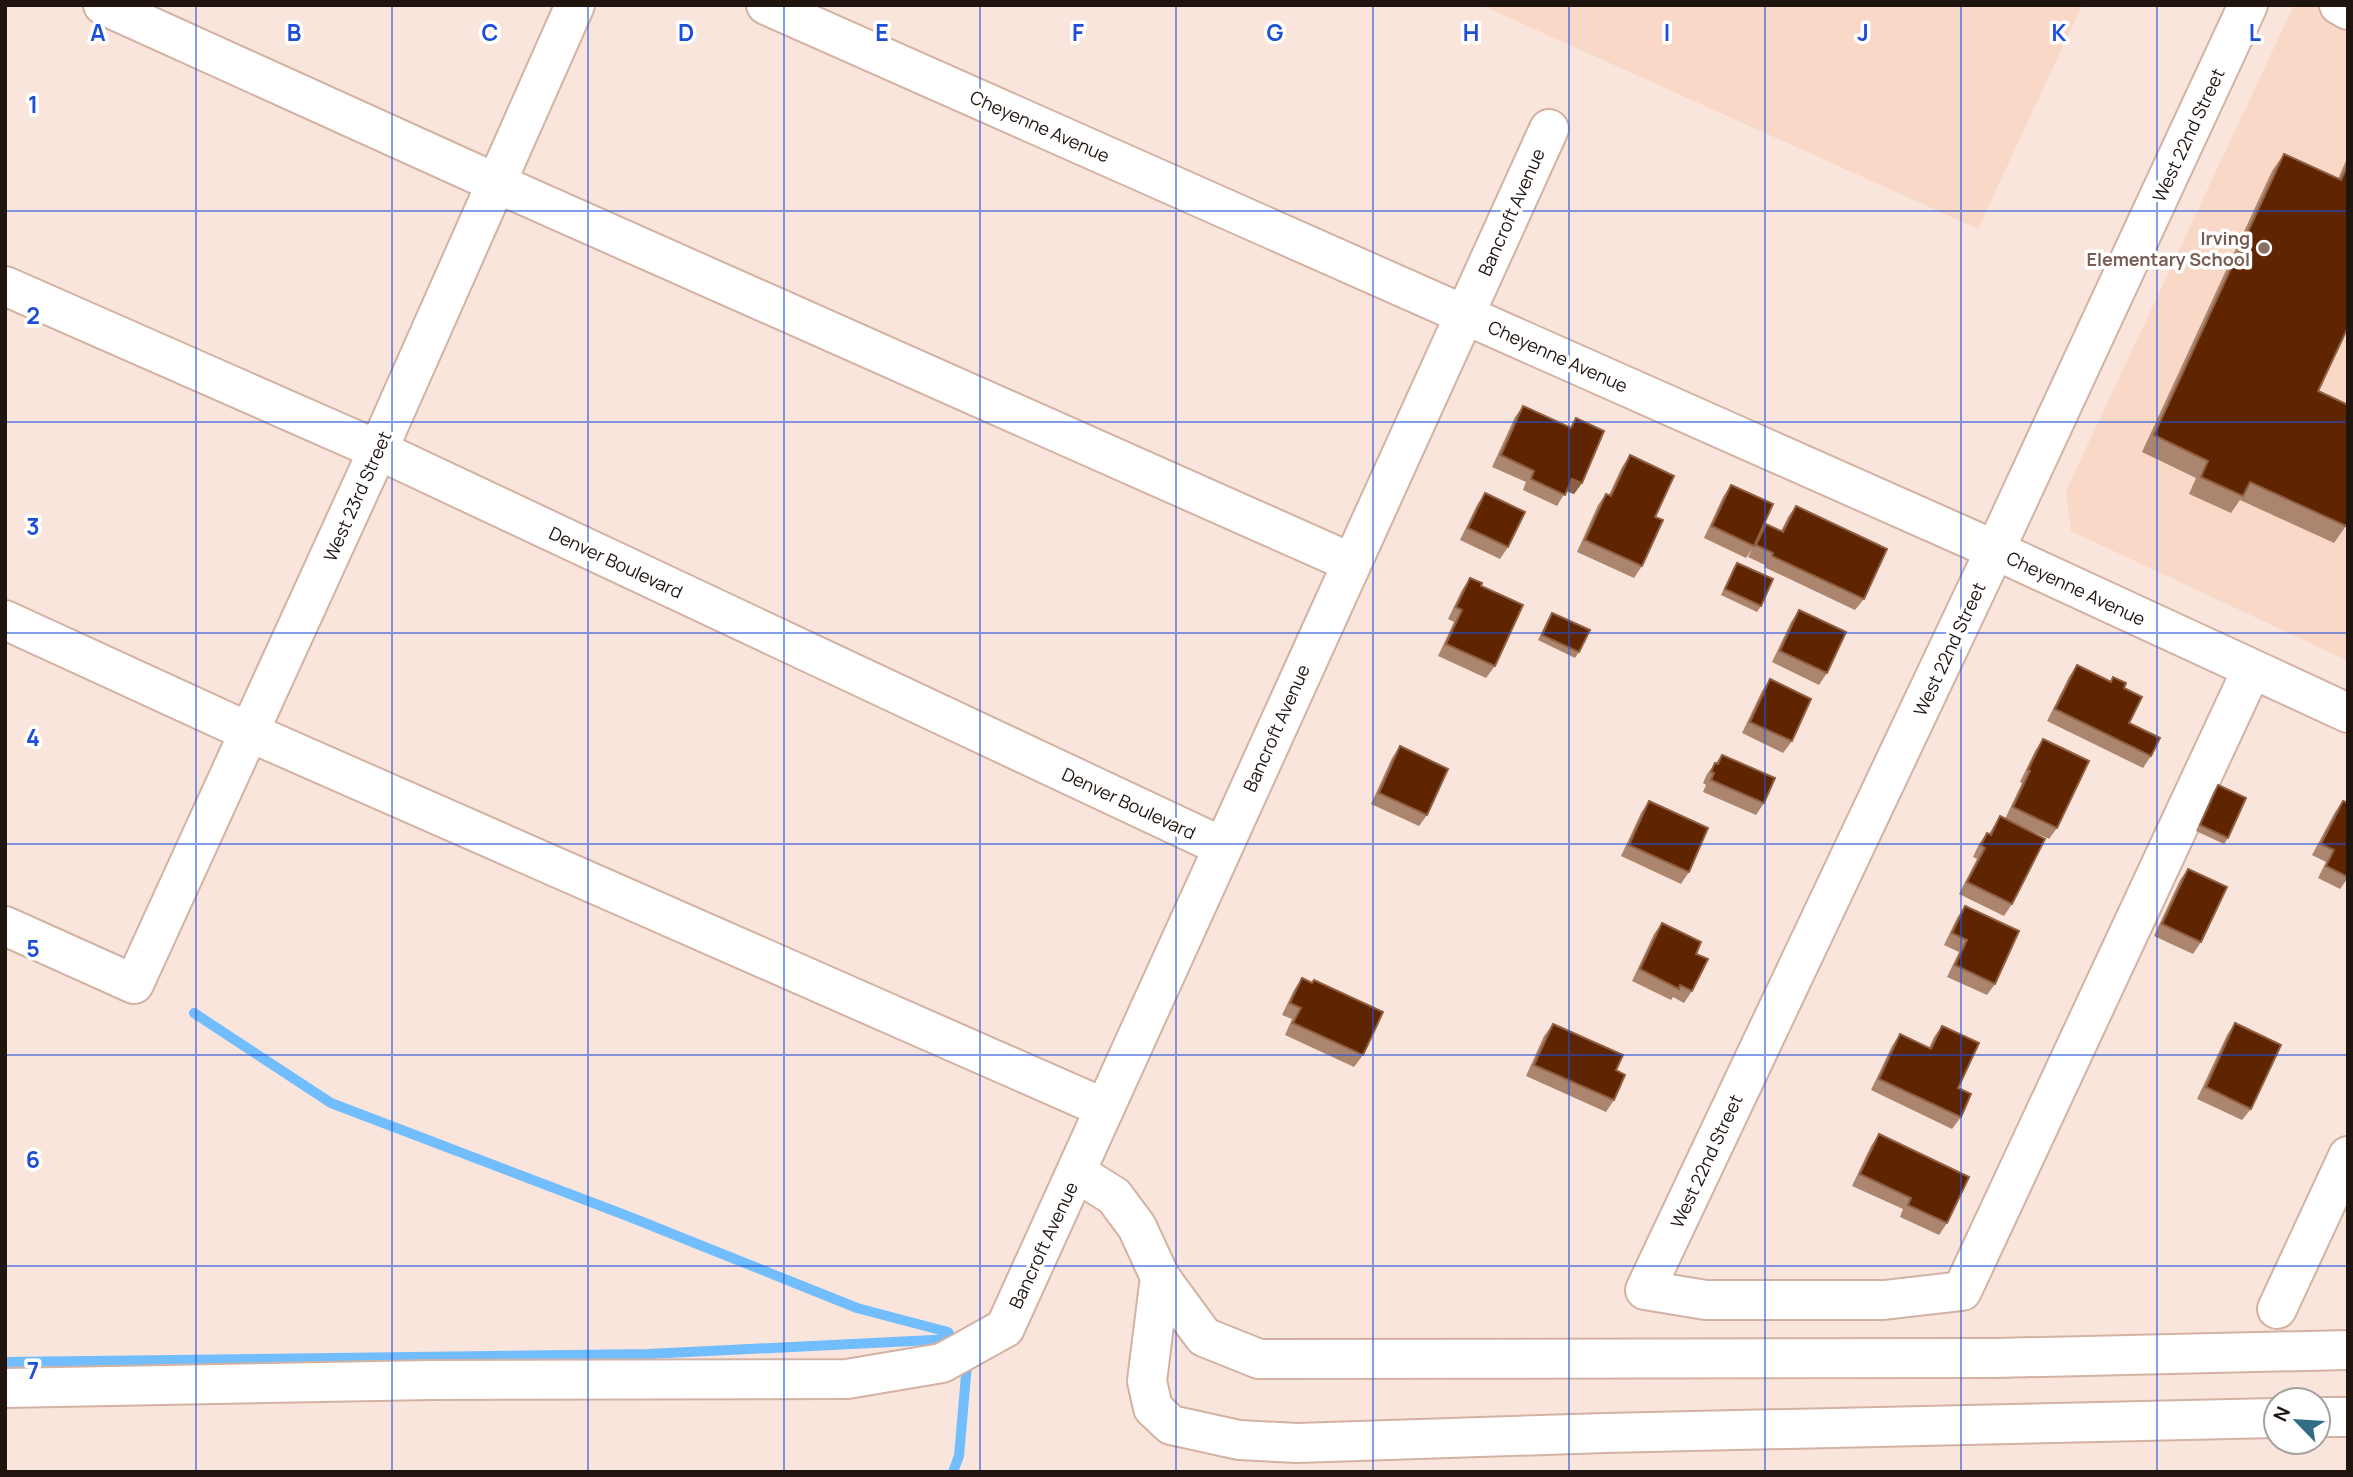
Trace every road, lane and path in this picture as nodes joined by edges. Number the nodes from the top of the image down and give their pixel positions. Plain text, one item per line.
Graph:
1 (103, 5) edge
2 (575, 5) edge
3 (766, 5) edge
4 (2248, 5) edge
5 (2339, 5) edge
6 (2348, 9) edge
7 (1549, 129) dead end
8 (496, 183) junction
9 (5, 286) edge
10 (1465, 314) junction
11 (378, 450) junction
12 (1995, 551) junction
13 (1352, 563) junction
14 (5, 620) edge
15 (2252, 669) junction
16 (2348, 713) edge
17 (249, 732) junction
18 (1223, 847) junction
19 (5, 926) edge
20 (1104, 1108) junction
21 (2348, 1156) edge
22 (1077, 1173) junction
23 (1160, 1277) junction
24 (2277, 1309) dead end
25 (2348, 1350) edge
26 (5, 1388) edge
27 (2262, 1418) edge

1 - 8 street
2 - 8 street, West 23rd Street
3 - 10 street, Cheyenne Avenue
4 - 12 street, West 22nd Street
5 - 6 street
7 - 10 street, Bancroft Avenue
8 - 11 street, West 23rd Street
8 - 13 street
9 - 11 street, Denver Boulevard
10 - 12 street, Cheyenne Avenue
10 - 13 street, Bancroft Avenue
11 - 17 street, West 23rd Street
11 - 18 street, Denver Boulevard
12 - 15 street, Cheyenne Avenue
12 - 15 street, West 22nd Street
13 - 18 street, Bancroft Avenue
14 - 17 street
15 - 16 street, Cheyenne Avenue
17 - 19 street, West 23rd Street
17 - 20 street
18 - 20 street, Bancroft Avenue
20 - 22 street, Bancroft Avenue
21 - 24 street
22 - 23 street
22 - 26 street, Bancroft Avenue
23 - 25 street
23 - 27 street

